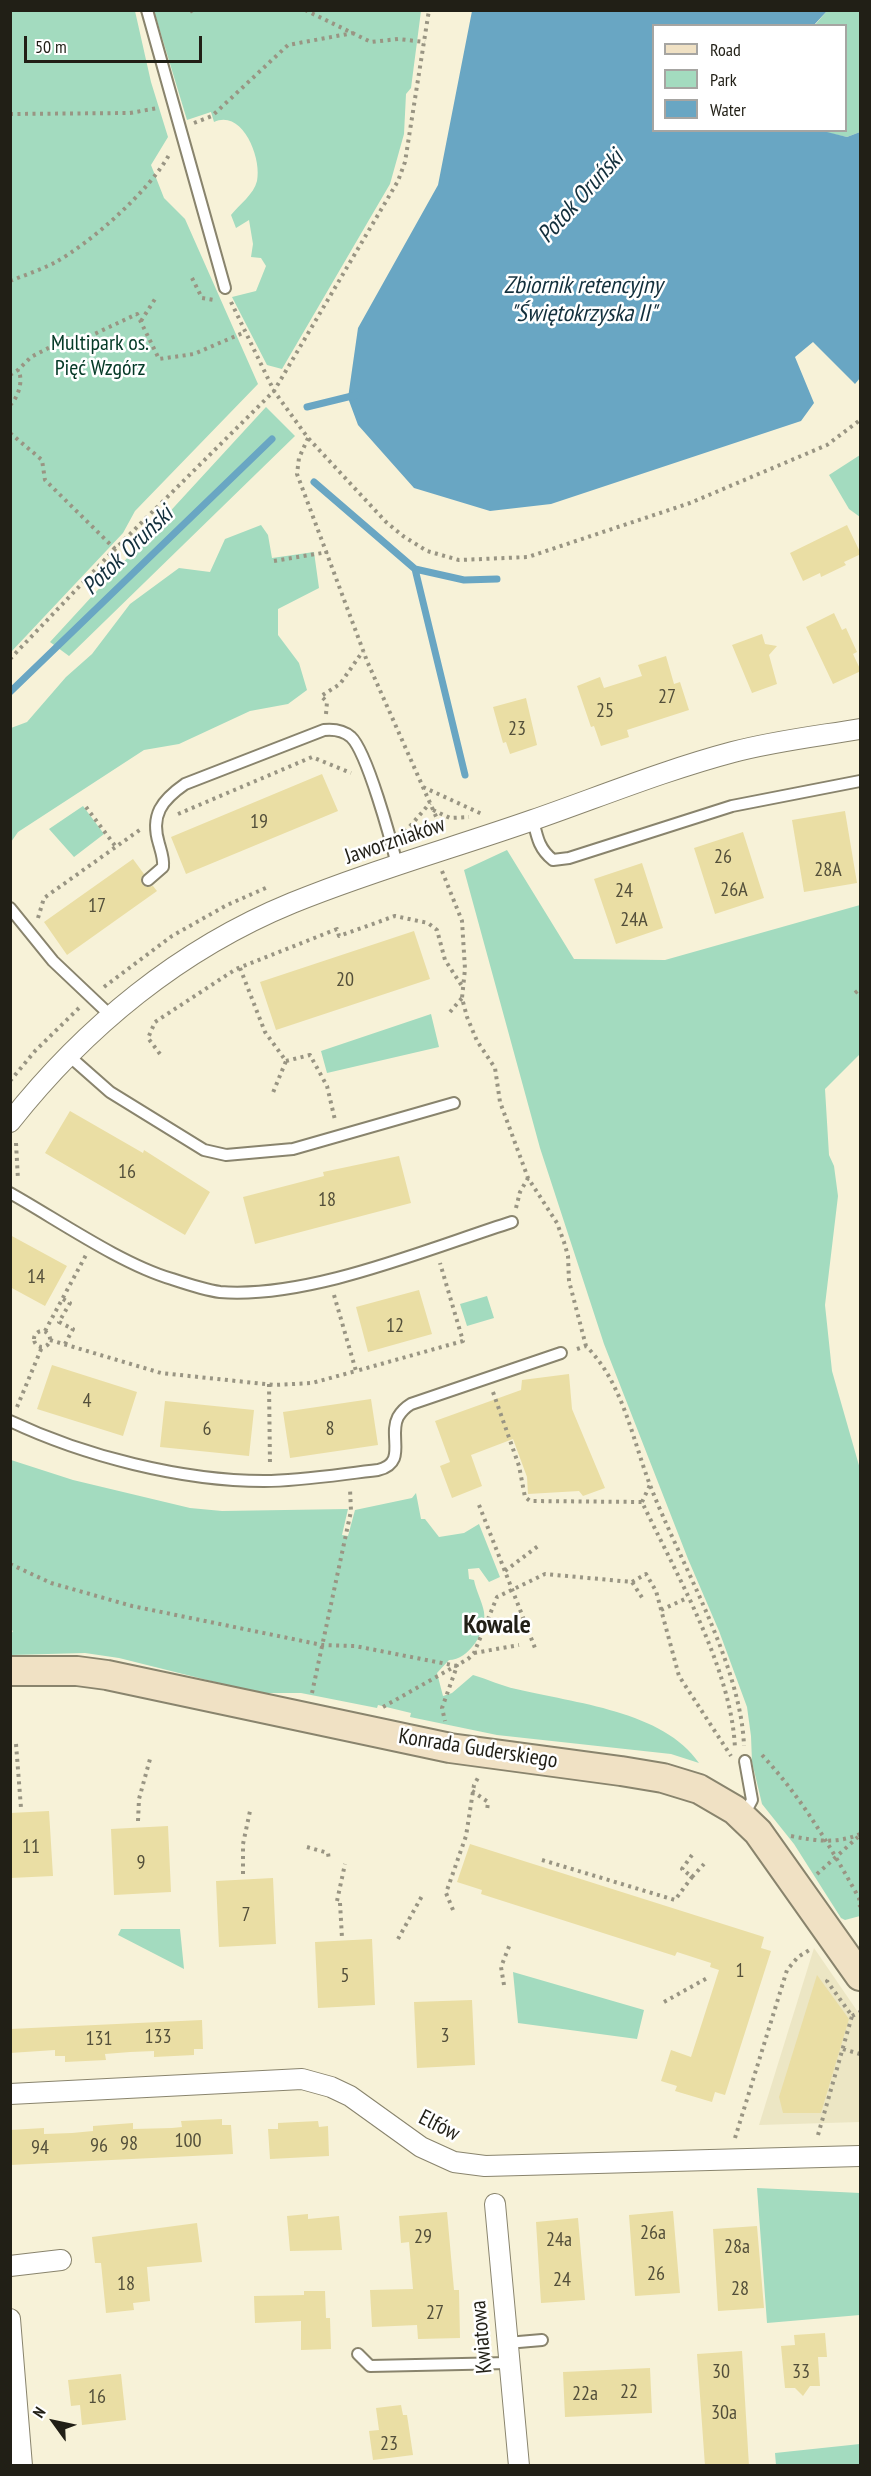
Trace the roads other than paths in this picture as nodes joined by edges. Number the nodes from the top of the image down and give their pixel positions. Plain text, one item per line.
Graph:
1 (147, 10) edge
2 (225, 288) road end
3 (861, 729) edge
4 (861, 781) edge
5 (534, 820) junction
6 (397, 865) junction
7 (148, 880) dead end
8 (10, 908) edge
9 (110, 1015) junction
10 (68, 1055) junction
11 (454, 1104) dead end
12 (15, 1129) edge
13 (12, 1194) edge
14 (512, 1222) road end
15 (561, 1353) road end
16 (11, 1421) edge
17 (10, 1671) edge
18 (745, 1761) road end
19 (742, 1816) junction
20 (859, 1972) edge
21 (10, 2094) edge
22 (861, 2156) edge
23 (495, 2204) dead end
24 (61, 2260) dead end
25 (10, 2266) edge
26 (10, 2319) edge
27 (542, 2340) dead end
28 (507, 2343) junction
29 (358, 2354) dead end
30 (508, 2363) junction
31 (22, 2466) edge
32 (519, 2466) edge

1 - 2 lane
3 - 5 street, Jaworzniaków
4 - 5 lane
5 - 6 street, Jaworzniaków
6 - 7 lane
6 - 9 street, Jaworzniaków
8 - 9 lane
9 - 10 street, Jaworzniaków
10 - 11 lane
10 - 12 street, Jaworzniaków
13 - 14 lane
15 - 16 lane
17 - 19 street, Konrada Guderskiego
18 - 19 lane
19 - 20 street, Konrada Guderskiego
21 - 22 street, Elfów
23 - 28 street, Kwiatowa
24 - 25 street
26 - 31 street
27 - 28 lane
28 - 30 street, Kwiatowa
29 - 30 lane
30 - 32 street, Kwiatowa

